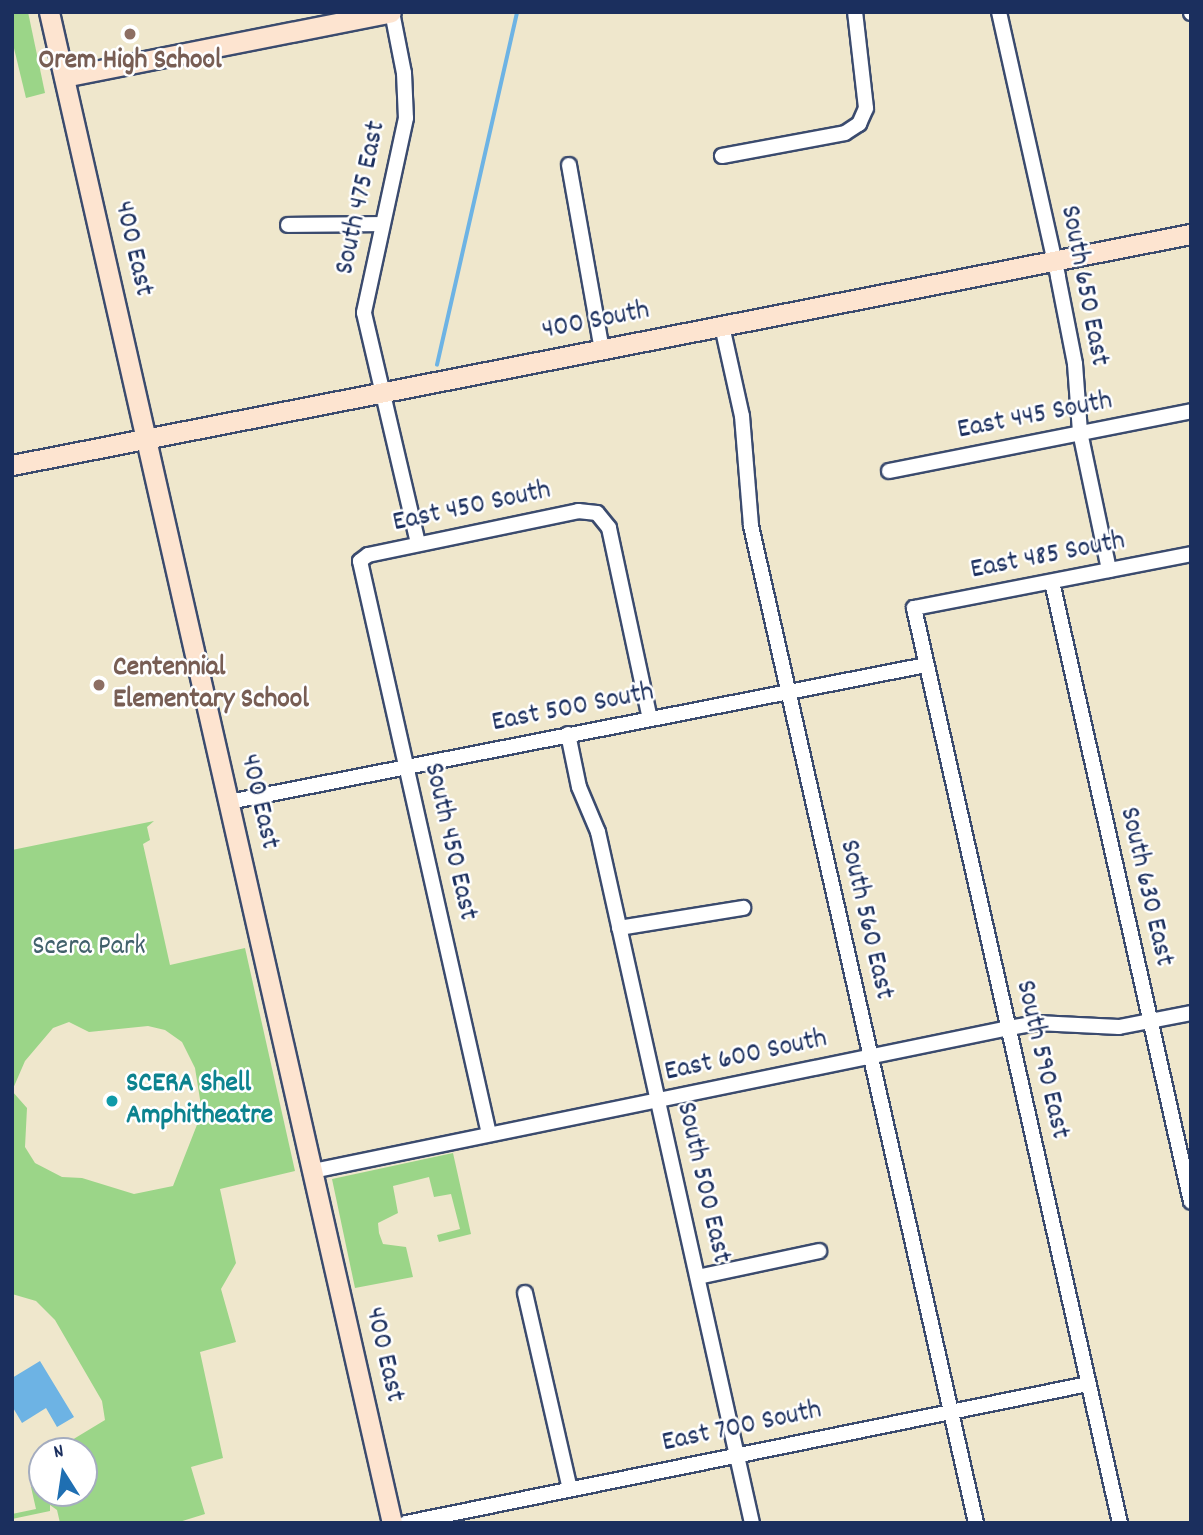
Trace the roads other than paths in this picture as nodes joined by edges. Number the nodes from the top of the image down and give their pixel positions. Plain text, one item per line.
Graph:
1 (49, 12) edge
2 (391, 12) edge
3 (855, 12) edge
4 (999, 12) edge
5 (64, 76) junction
6 (722, 156) dead end
7 (569, 165) dead end
8 (381, 224) junction
9 (288, 225) dead end
10 (1191, 234) edge
11 (1055, 261) junction
12 (722, 326) junction
13 (603, 349) junction
14 (385, 393) junction
15 (1191, 411) edge
16 (1080, 432) junction
17 (146, 439) junction
18 (12, 465) edge
19 (888, 471) dead end
20 (418, 544) junction
21 (1190, 555) edge
22 (360, 561) joint
23 (1109, 570) junction
24 (1052, 582) junction
25 (914, 608) joint
26 (926, 665) junction
27 (788, 692) junction
28 (650, 719) junction
29 (568, 734) junction
30 (407, 768) junction
31 (229, 802) junction
32 (743, 908) dead end
33 (619, 928) junction
34 (1191, 1013) edge
35 (1150, 1022) junction
36 (1009, 1028) junction
37 (870, 1056) junction
38 (657, 1100) junction
39 (489, 1134) junction
40 (313, 1171) junction
41 (1191, 1202) edge
42 (819, 1251) dead end
43 (698, 1277) junction
44 (525, 1293) dead end
45 (1088, 1384) junction
46 (952, 1410) junction
47 (737, 1455) junction
48 (570, 1489) junction
49 (392, 1523) edge
50 (406, 1523) edge
51 (752, 1523) edge
52 (976, 1523) edge
53 (1120, 1523) edge

1 - 5 street, 400 East
2 - 5 street
2 - 8 street, South 475 East
3 - 6 street
4 - 11 street, South 650 East
5 - 17 street, 400 East
7 - 13 street
8 - 9 street
8 - 14 street, South 475 East
10 - 11 street, 400 South
11 - 12 street, 400 South
11 - 16 street, South 650 East
12 - 13 street, 400 South
12 - 27 street, South 560 East
13 - 14 street, 400 South
14 - 17 street, 400 South
14 - 20 street, South 475 East
15 - 16 street, East 445 South
16 - 19 street, East 445 South
16 - 23 street, South 650 East
17 - 18 street, 400 South
17 - 31 street, 400 East
20 - 22 street, East 450 South
20 - 28 street, East 450 South
21 - 23 street, East 485 South
22 - 30 street, South 450 East
23 - 24 street, East 485 South
24 - 25 street, East 485 South
24 - 35 street, South 630 East
25 - 26 street, South 590 East
26 - 27 street, East 500 South
26 - 36 street, South 590 East
27 - 28 street, East 500 South
27 - 37 street, South 560 East
28 - 29 street, East 500 South
29 - 30 street, East 500 South
29 - 33 street, South 500 East
30 - 31 street, East 500 South
30 - 39 street, South 450 East
31 - 40 street, 400 East
32 - 33 street
33 - 38 street, South 500 East
34 - 35 street, East 600 South
35 - 36 street, East 600 South
35 - 41 street, South 630 East
36 - 37 street, East 600 South
36 - 45 street, South 590 East
37 - 38 street, East 600 South
37 - 46 street, South 560 East
38 - 39 street, East 600 South
38 - 43 street, South 500 East
39 - 40 street, East 600 South
40 - 49 street, 400 East
42 - 43 street
43 - 47 street, South 500 East
44 - 48 street
45 - 46 street, East 700 South
45 - 53 street, South 590 East
46 - 47 street, East 700 South
46 - 52 street, South 560 East
47 - 48 street, East 700 South
47 - 51 street, South 500 East
48 - 50 street, East 700 South

